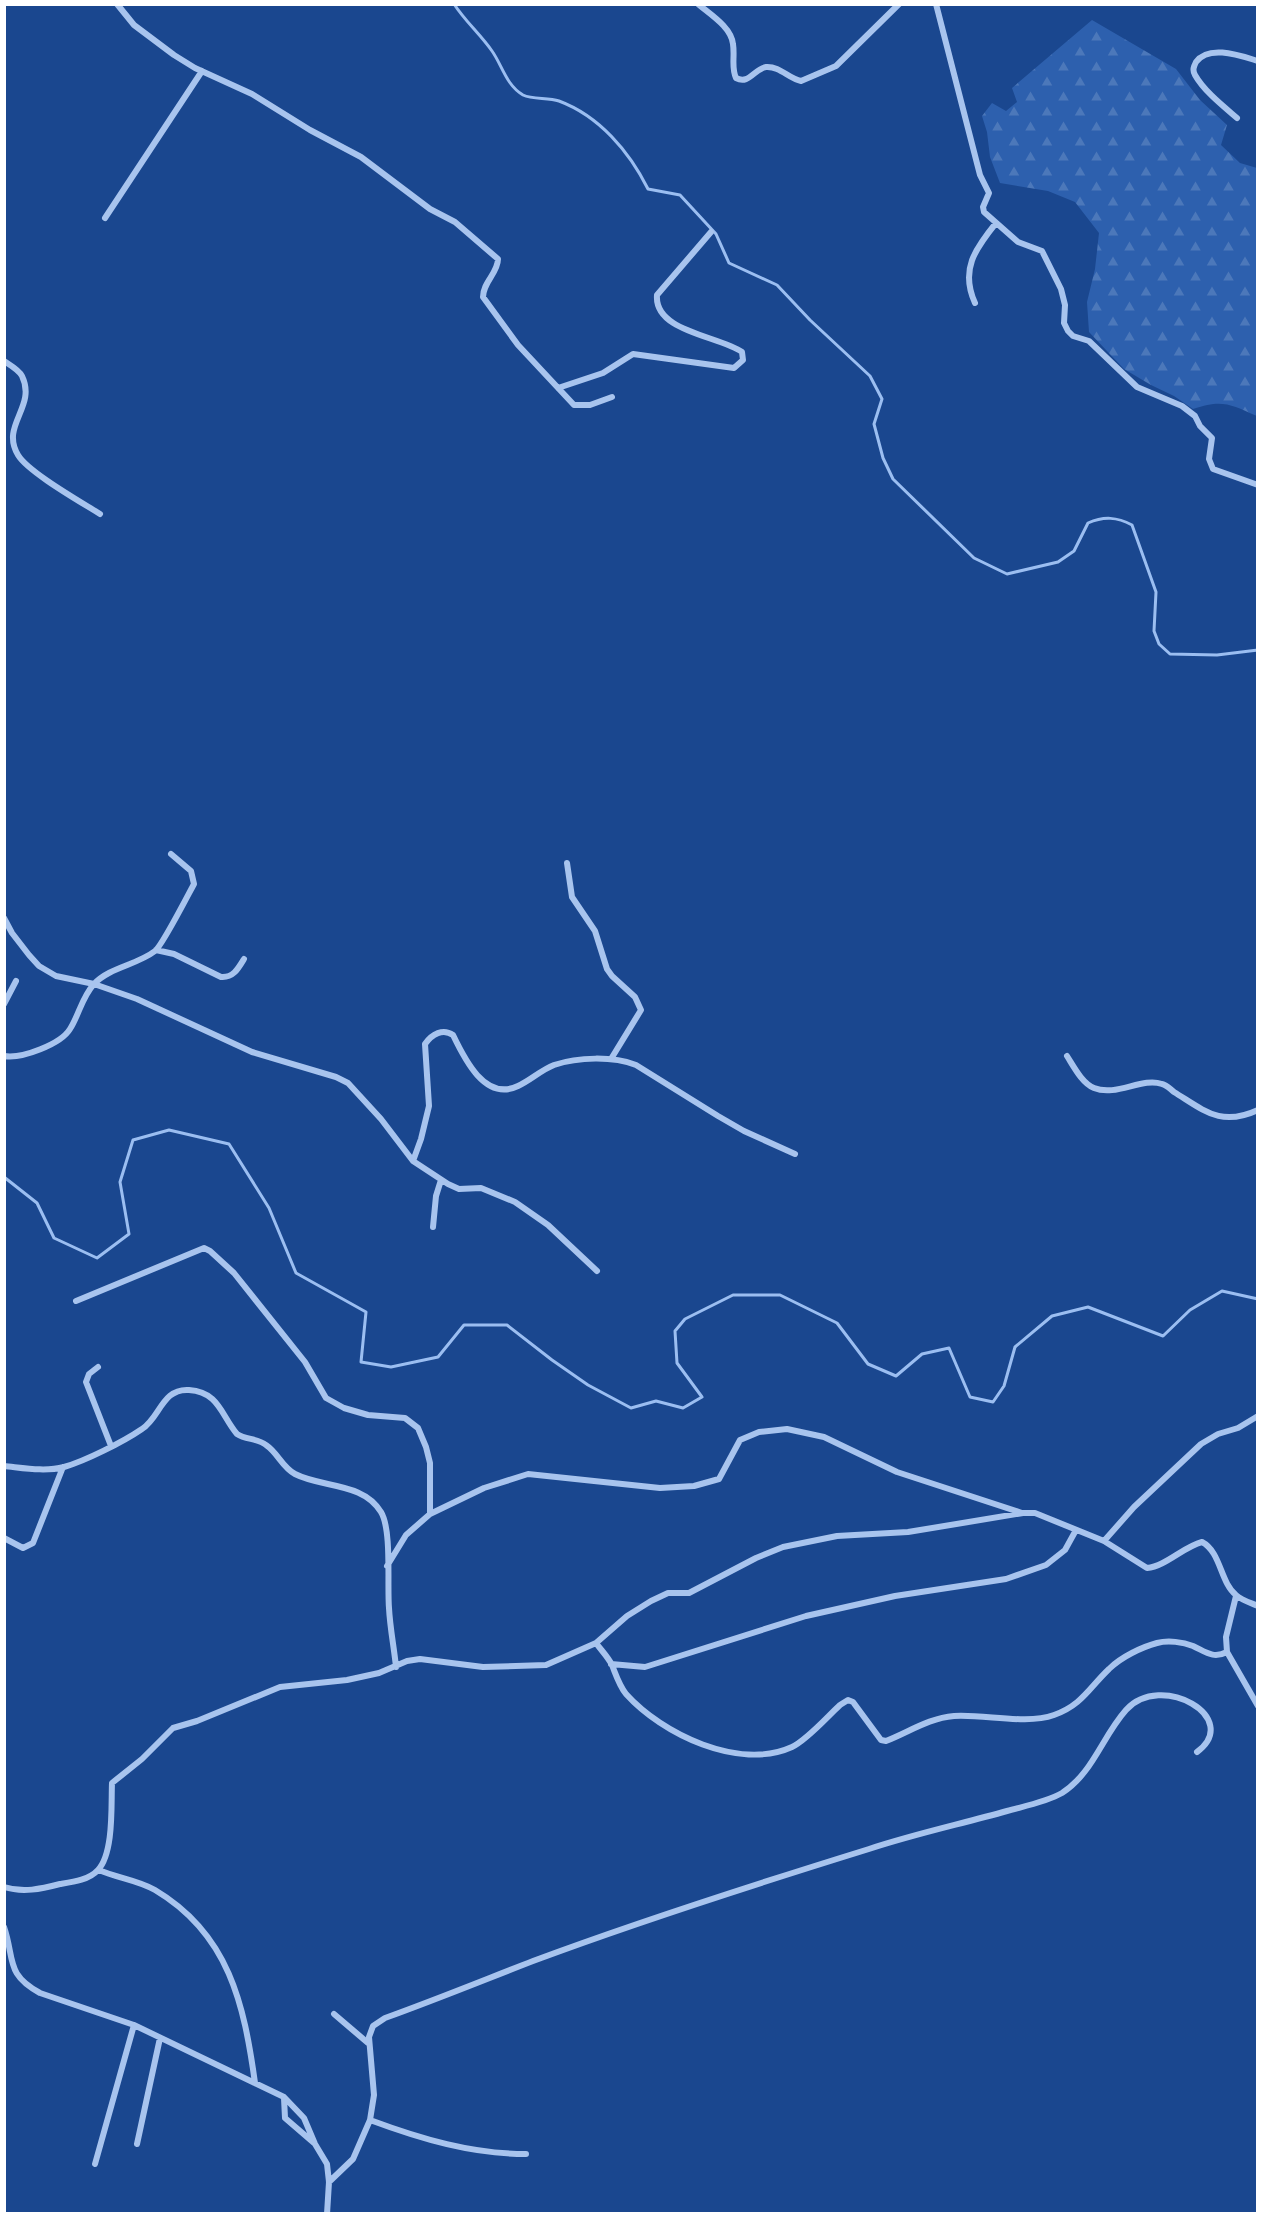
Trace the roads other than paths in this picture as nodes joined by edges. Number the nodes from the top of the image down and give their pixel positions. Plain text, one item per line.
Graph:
1 (117, 4) edge
2 (698, 4) edge
3 (899, 4) edge
4 (936, 4) edge
5 (1257, 61) edge
6 (202, 71) junction
7 (1237, 118) dead end
8 (105, 218) dead end
9 (996, 223) junction
10 (711, 232) dead end
11 (975, 303) dead end
12 (4, 361) edge
13 (558, 388) junction
14 (612, 397) dead end
15 (1257, 485) edge
16 (100, 514) dead end
17 (171, 854) dead end
18 (567, 863) dead end
19 (4, 918) edge
20 (156, 950) junction
21 (243, 959) dead end
22 (16, 981) dead end
23 (94, 984) junction
24 (4, 1004) edge
25 (4, 1056) edge
26 (1067, 1056) dead end
27 (611, 1059) junction
28 (1257, 1110) edge
29 (795, 1154) dead end
30 (413, 1161) junction
31 (441, 1180) junction
32 (433, 1227) dead end
33 (597, 1271) dead end
34 (76, 1301) dead end
35 (98, 1367) dead end
36 (1257, 1416) edge
37 (111, 1446) junction
38 (4, 1466) edge
39 (63, 1467) junction
40 (1023, 1513) junction
41 (430, 1514) junction
42 (1076, 1530) junction
43 (4, 1538) edge
44 (1104, 1541) junction
45 (387, 1566) junction
46 (1236, 1596) junction
47 (1257, 1606) edge
48 (596, 1643) junction
49 (1227, 1652) junction
50 (611, 1664) junction
51 (396, 1667) junction
52 (1257, 1706) edge
53 (1197, 1752) dead end
54 (99, 1870) junction
55 (4, 1887) edge
56 (4, 1927) edge
57 (334, 2014) dead end
58 (134, 2025) junction
59 (160, 2038) junction
60 (369, 2043) junction
61 (255, 2083) junction
62 (284, 2097) junction
63 (370, 2120) junction
64 (137, 2144) dead end
65 (315, 2144) junction
66 (526, 2154) dead end
67 (95, 2164) dead end
68 (329, 2182) junction
69 (327, 2214) edge

1 - 6 street
2 - 3 street
4 - 9 street
5 - 7 street
6 - 8 street
6 - 13 street
9 - 11 street
9 - 15 street
10 - 13 street
12 - 16 street
13 - 14 street
17 - 20 street
18 - 27 street
19 - 23 street
20 - 21 street
20 - 23 street
22 - 24 street
23 - 25 street
23 - 30 street
26 - 28 street
27 - 29 street
27 - 30 street
30 - 31 street
31 - 32 street
31 - 33 street
34 - 41 street
35 - 37 street
36 - 44 street
37 - 39 street
37 - 45 street
38 - 39 street
39 - 43 street
40 - 41 street
40 - 42 street
40 - 48 street
41 - 45 street
42 - 44 street
42 - 50 street
44 - 46 street
45 - 51 street
46 - 47 street
46 - 49 street
48 - 50 street
48 - 51 street
49 - 50 street
49 - 52 street
51 - 54 street
53 - 60 street
54 - 55 street
54 - 61 street
56 - 58 street
57 - 60 street
58 - 59 street
58 - 67 street
59 - 61 street
59 - 64 street
60 - 63 street
61 - 62 street
62 - 65 street
62 - 65 street
63 - 66 street
63 - 68 street
65 - 68 street
68 - 69 street

